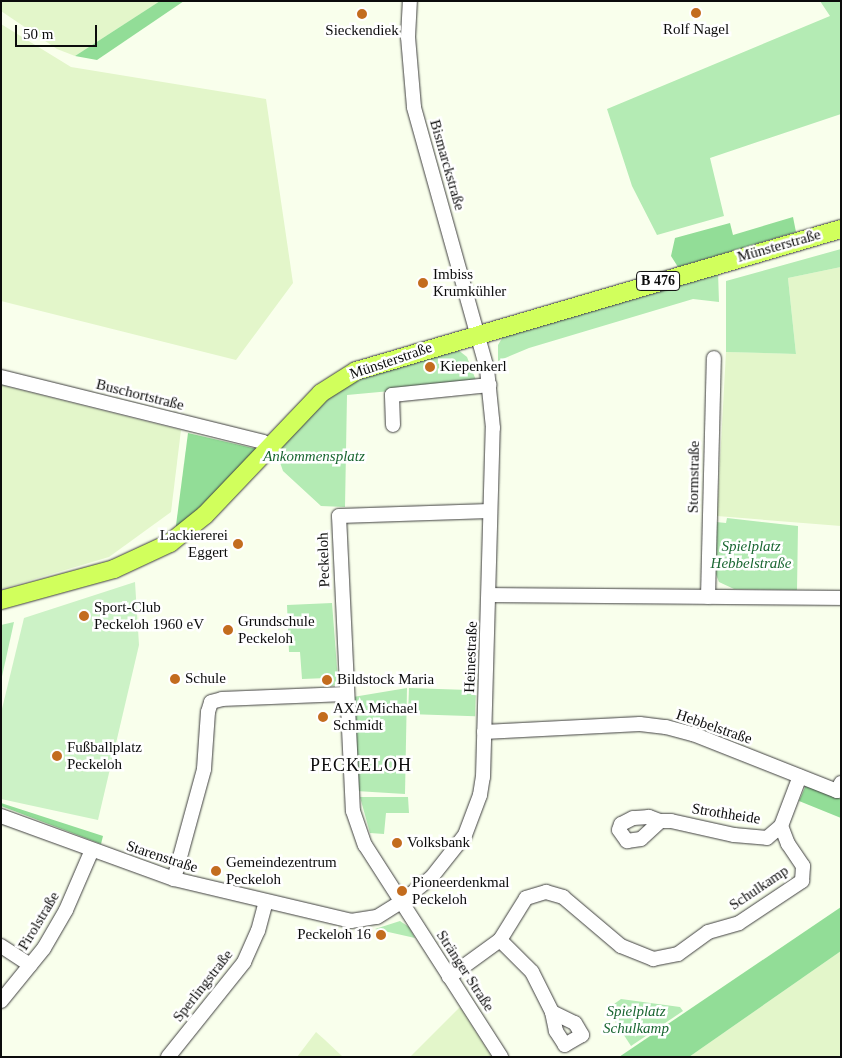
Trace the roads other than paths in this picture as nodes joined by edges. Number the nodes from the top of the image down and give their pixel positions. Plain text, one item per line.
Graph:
1 (410, 1) edge
2 (841, 229) edge
3 (476, 334) junction
4 (714, 358) dead end
5 (1, 377) edge
6 (489, 385) junction
7 (393, 425) dead end
8 (268, 448) junction
9 (490, 511) junction
10 (490, 595) junction
11 (708, 597) junction
12 (841, 598) edge
13 (1, 600) edge
14 (345, 694) junction
15 (484, 732) junction
16 (800, 776) junction
17 (840, 789) edge
18 (1, 816) edge
19 (660, 821) dead end
20 (782, 826) junction
21 (92, 850) junction
22 (174, 879) junction
23 (266, 902) junction
24 (402, 902) junction
25 (500, 940) junction
26 (1, 946) edge
27 (30, 966) junction
28 (449, 977) junction
29 (1, 1001) edge
30 (552, 1012) dead end
31 (168, 1057) edge
32 (501, 1057) edge

1 - 3 street, Bismarckstraße
2 - 3 main road, Münsterstraße / B 476
3 - 6 street, Heinestraße
3 - 8 main road, Münsterstraße / B 476
4 - 11 street, Stormstraße
5 - 8 street, Buschortstraße
6 - 7 street
6 - 9 street, Heinestraße
8 - 13 main road, Münsterstraße / B 476
9 - 10 street, Heinestraße
9 - 14 street, Peckeloh
10 - 11 street
10 - 15 street, Heinestraße
11 - 12 street
14 - 22 street
14 - 24 street, Peckeloh
15 - 16 street, Hebbelstraße
15 - 24 street, Heinestraße
16 - 17 street, Hebbelstraße
16 - 20 street
18 - 21 street, Starenstraße
19 - 20 street, Strothheide
20 - 25 street, Schulkamp
21 - 22 street, Starenstraße
21 - 27 street, Pirolstraße
22 - 23 street, Starenstraße
23 - 24 street, Starenstraße
23 - 31 street, Sperlingstraße
24 - 28 street, Stränger Straße
25 - 28 street, Schulkamp
25 - 30 street
26 - 27 street
27 - 29 street, Pirolstraße
28 - 32 street, Stränger Straße

